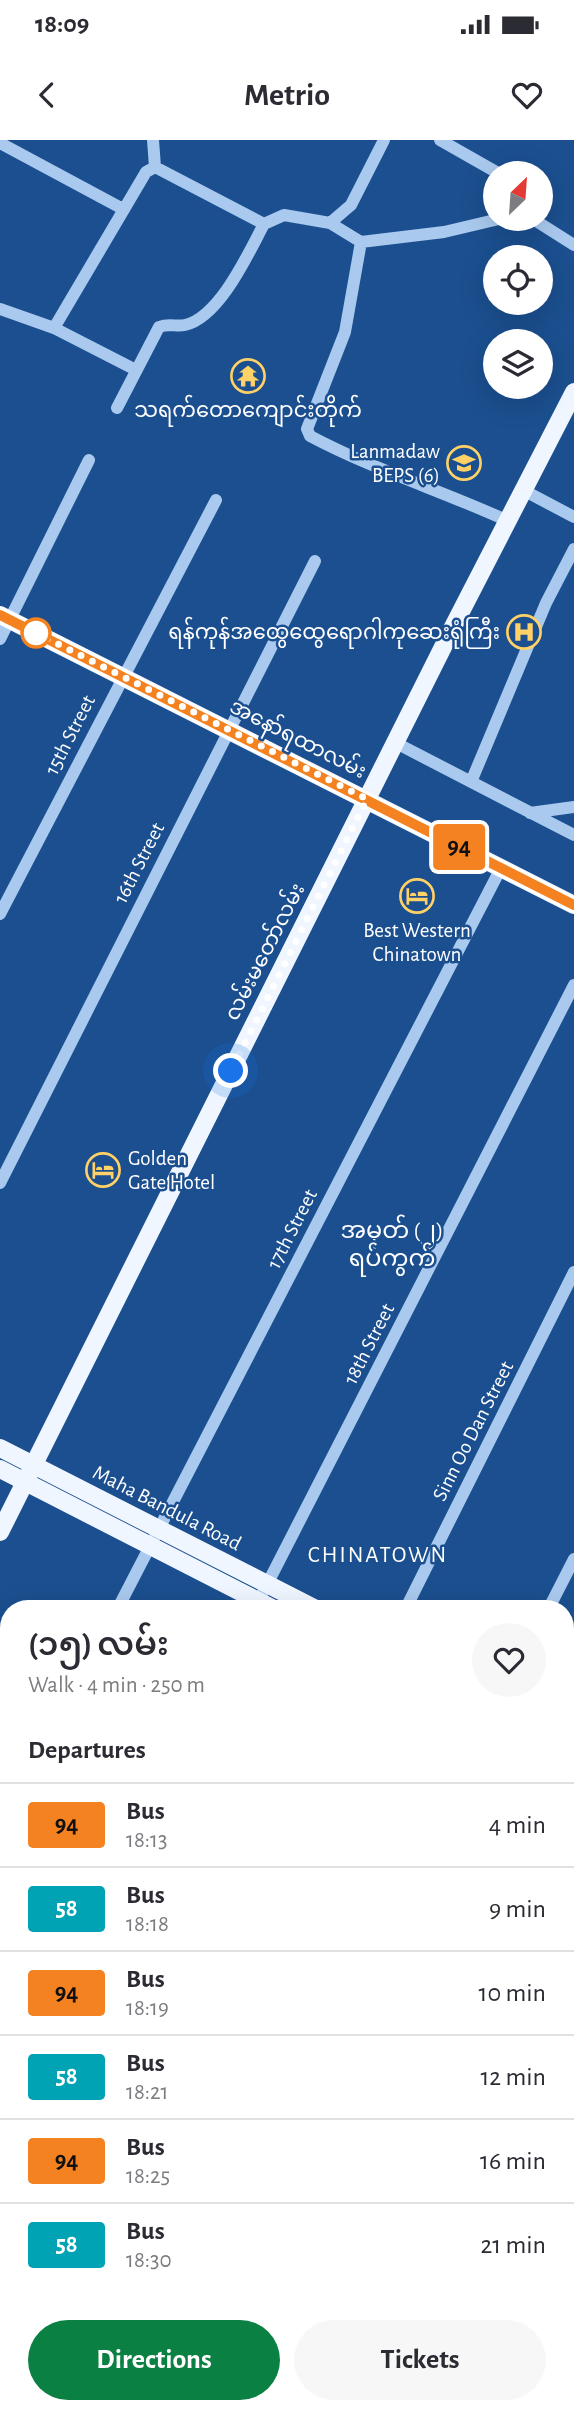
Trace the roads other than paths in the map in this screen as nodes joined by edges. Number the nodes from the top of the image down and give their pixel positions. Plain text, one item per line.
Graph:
1 (153, 140) edge
2 (384, 140) edge
3 (440, 140) edge
4 (0, 143) edge
5 (483, 164) edge
6 (155, 167) junction
7 (123, 209) junction
8 (330, 223) junction
9 (483, 223) edge
10 (264, 224) junction
11 (552, 231) edge
12 (361, 242) junction
13 (574, 245) edge
14 (0, 309) edge
15 (54, 328) junction
16 (136, 370) junction
17 (574, 393) edge
18 (117, 408) dead end
19 (89, 460) dead end
20 (523, 491) junction
21 (216, 500) dead end
22 (574, 517) edge
23 (508, 521) junction
24 (574, 549) edge
25 (315, 561) dead end
26 (5, 618) edge
27 (0, 639) edge
28 (122, 676) junction
29 (228, 730) junction
30 (396, 743) junction
31 (471, 782) junction
32 (367, 799) junction
33 (574, 807) edge
34 (530, 813) junction
35 (574, 835) edge
36 (501, 868) junction
37 (574, 905) edge
38 (0, 914) edge
39 (574, 985) edge
40 (0, 1183) edge
41 (574, 1272) edge
42 (0, 1448) edge
43 (34, 1466) junction
44 (0, 1469) edge
45 (26, 1483) junction
46 (158, 1529) junction
47 (0, 1532) edge
48 (149, 1547) junction
49 (574, 1559) edge
50 (268, 1584) junction
51 (122, 1600) edge
52 (251, 1600) edge
53 (264, 1600) edge
54 (299, 1600) edge
55 (410, 1600) edge
56 (553, 1600) edge

1 - 6 street
2 - 8 street
3 - 5 street
4 - 7 street
6 - 7 street
6 - 10 street
7 - 15 street
8 - 10 street
8 - 12 street
9 - 12 street
10 - 16 street
11 - 13 street
12 - 23 street
14 - 15 street
15 - 16 street
16 - 18 street
17 - 20 main road, လမ်းမတော်လမ်း
19 - 26 street
20 - 22 street
20 - 23 main road, လမ်းမတော်လမ်း
21 - 28 street, 15th Street
23 - 30 main road, လမ်းမတော်လမ်း
24 - 31 street
25 - 29 street, 16th Street
26 - 27 street
26 - 28 main road, အနော်ရထာလမ်း
28 - 29 main road, အနော်ရထာလမ်း
28 - 38 street, 15th Street
29 - 32 main road, အနော်ရထာလမ်း
29 - 40 street, 16th Street
30 - 31 street
30 - 32 main road, လမ်းမတော်လမ်း
31 - 34 street
32 - 36 main road, အနော်ရထာလမ်း
32 - 43 main road, လမ်းမတော်လမ်း
33 - 34 street
34 - 35 street
36 - 37 main road, အနော်ရထာလမ်း
36 - 46 street, 17th Street
39 - 50 street, 18th Street
41 - 55 street, Sinn Oo Dan Street
42 - 43 main road, Maha Bandula Road
43 - 45 main road, လမ်းမတော်လမ်း
43 - 46 main road, Maha Bandula Road
44 - 45 main road
45 - 47 main road, လမ်းမတော်လမ်း
45 - 48 main road
46 - 48 street, 17th Street
46 - 50 main road, Maha Bandula Road
48 - 51 street, 17th Street
48 - 52 main road
49 - 56 street
50 - 53 street, 18th Street
50 - 54 main road, Maha Bandula Road

